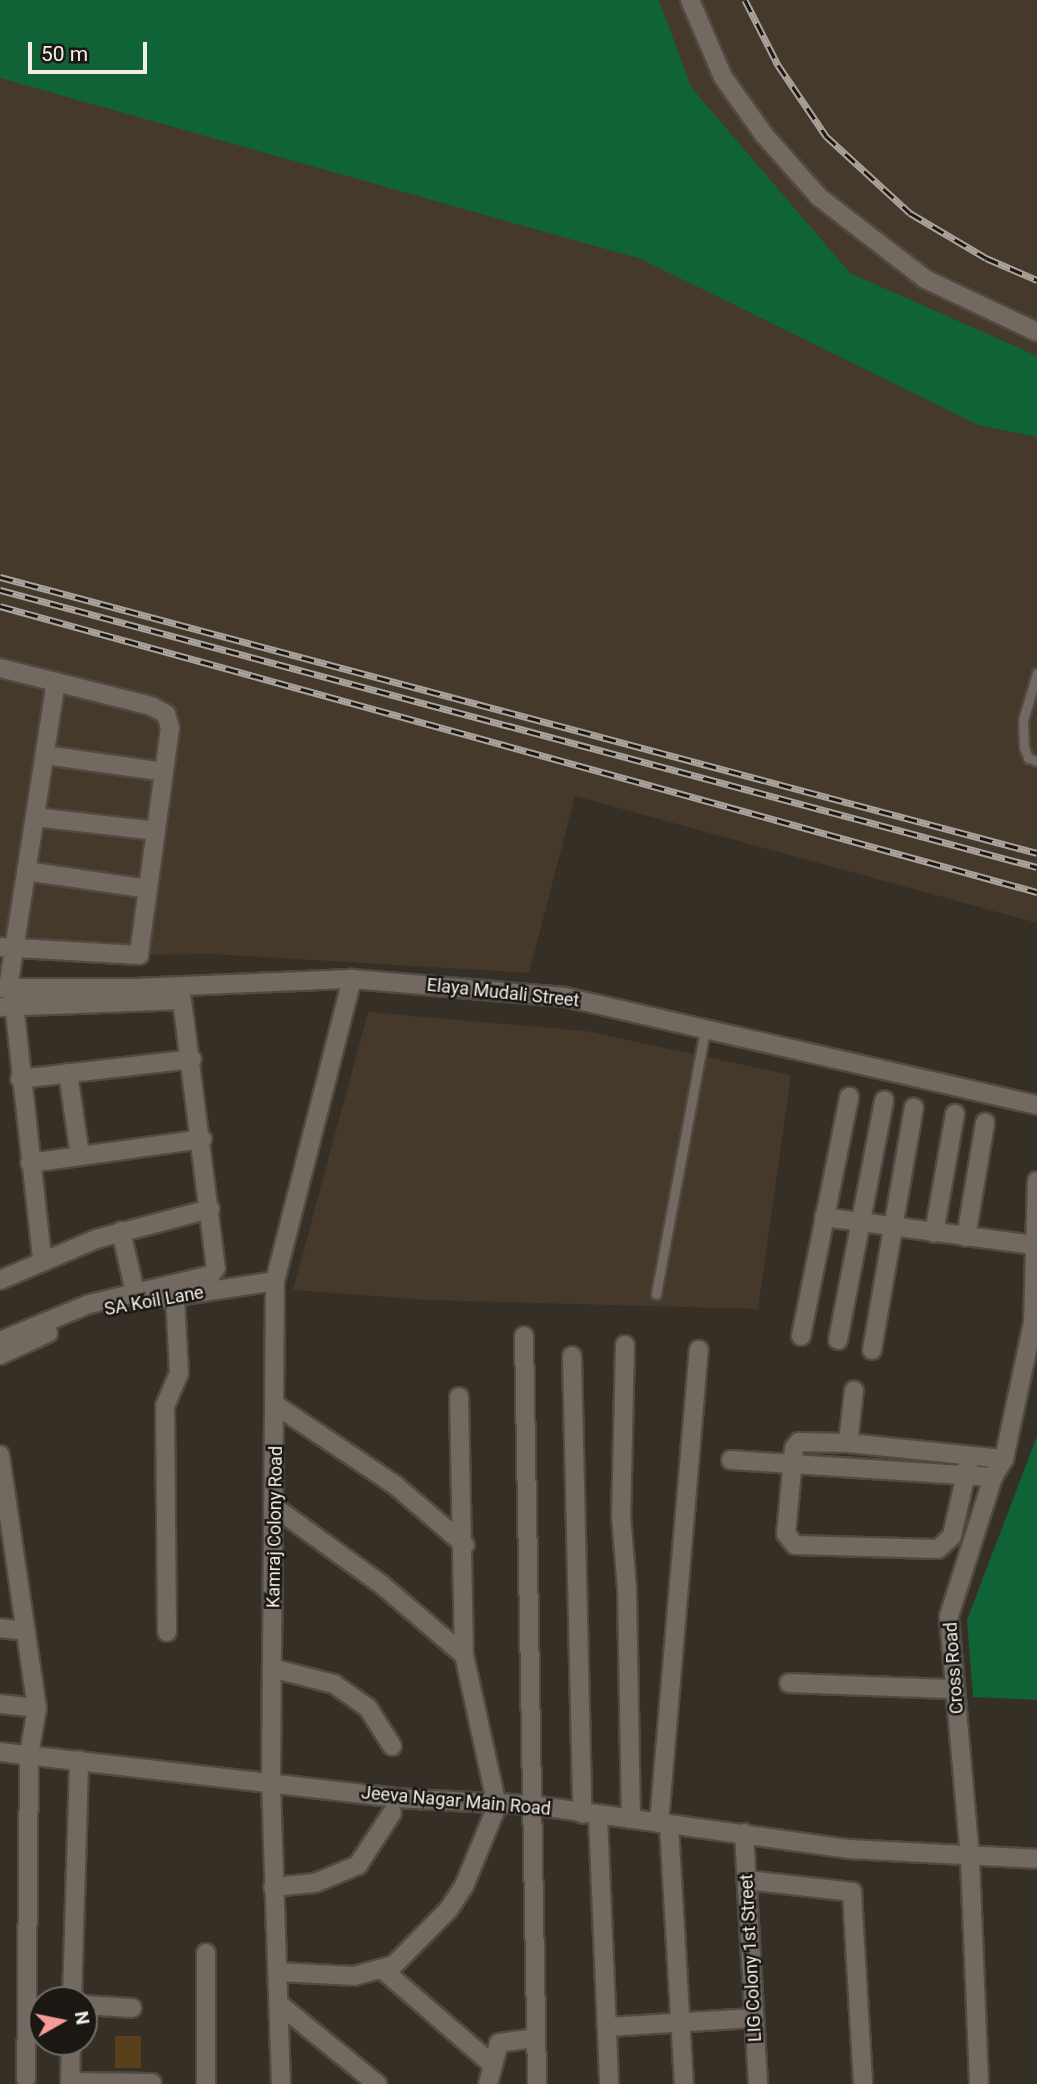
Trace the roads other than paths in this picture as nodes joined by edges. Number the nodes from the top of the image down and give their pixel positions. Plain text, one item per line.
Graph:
1 (690, 0) edge
2 (1037, 332) edge
3 (0, 668) edge
4 (1037, 673) edge
5 (56, 682) junction
6 (44, 755) junction
7 (1037, 761) edge
8 (164, 772) junction
9 (35, 817) junction
10 (156, 831) junction
11 (26, 871) junction
12 (148, 889) junction
13 (7, 947) edge
14 (352, 979) junction
15 (7, 988) edge
16 (7, 1007) edge
17 (705, 1029) junction
18 (192, 1059) junction
19 (68, 1073) junction
20 (20, 1079) junction
21 (849, 1097) dead end
22 (884, 1100) dead end
23 (1037, 1105) edge
24 (914, 1108) dead end
25 (955, 1114) dead end
26 (985, 1123) dead end
27 (202, 1139) junction
28 (80, 1156) junction
29 (30, 1163) junction
30 (1037, 1181) edge
31 (211, 1209) junction
32 (824, 1217) junction
33 (859, 1222) junction
34 (891, 1227) junction
35 (121, 1231) junction
36 (934, 1233) junction
37 (966, 1237) junction
38 (1034, 1245) junction
39 (42, 1259) junction
40 (0, 1280) edge
41 (275, 1281) junction
42 (135, 1292) junction
43 (656, 1294) dead end
44 (175, 1296) junction
45 (1035, 1324) edge
46 (524, 1336) dead end
47 (801, 1336) dead end
48 (838, 1340) dead end
49 (0, 1341) edge
50 (625, 1345) dead end
51 (699, 1350) dead end
52 (872, 1350) dead end
53 (0, 1355) edge
54 (572, 1356) dead end
55 (854, 1390) dead end
56 (459, 1397) dead end
57 (277, 1406) junction
58 (848, 1443) junction
59 (0, 1455) edge
60 (1004, 1459) junction
61 (731, 1460) dead end
62 (794, 1463) junction
63 (967, 1465) junction
64 (993, 1477) junction
65 (273, 1506) junction
66 (465, 1545) junction
67 (0, 1628) edge
68 (26, 1631) junction
69 (167, 1632) dead end
70 (464, 1655) junction
71 (275, 1669) junction
72 (789, 1683) dead end
73 (955, 1689) junction
74 (0, 1703) edge
75 (37, 1707) junction
76 (392, 1746) dead end
77 (0, 1752) edge
78 (29, 1755) junction
79 (79, 1760) junction
80 (271, 1781) junction
81 (532, 1805) junction
82 (497, 1806) junction
83 (392, 1813) dead end
84 (590, 1816) junction
85 (631, 1819) junction
86 (664, 1824) junction
87 (744, 1833) junction
88 (970, 1858) junction
89 (1037, 1859) edge
90 (747, 1880) junction
91 (274, 1887) junction
92 (206, 1953) dead end
93 (383, 1970) junction
94 (279, 1972) junction
95 (72, 1986) edge
96 (279, 2004) junction
97 (98, 2005) edge
98 (132, 2008) dead end
99 (754, 2018) junction
100 (680, 2021) junction
101 (607, 2027) junction
102 (536, 2038) junction
103 (71, 2056) edge
104 (492, 2064) junction
105 (26, 2078) dead end
106 (70, 2083) edge
107 (152, 2083) edge
108 (206, 2084) edge
109 (281, 2084) edge
110 (377, 2084) edge
111 (488, 2084) edge
112 (537, 2084) edge
113 (609, 2084) edge
114 (684, 2084) edge
115 (758, 2084) edge
116 (863, 2084) edge
117 (979, 2084) edge

1 - 2 street
3 - 5 street
4 - 7 lane
5 - 6 street
5 - 8 street
6 - 8 street
6 - 9 street
8 - 10 street
9 - 10 street
9 - 11 street
10 - 12 street
11 - 12 street
11 - 13 street
12 - 13 street
13 - 15 street
14 - 15 street, Elaya Mudali Street
14 - 17 street, Elaya Mudali Street
14 - 41 street, Kamraj Colony Road
15 - 16 street
16 - 18 street
16 - 20 street
17 - 23 street, Elaya Mudali Street
17 - 43 lane
18 - 19 street
18 - 27 street
19 - 20 street
19 - 28 street
20 - 29 street
21 - 32 street
22 - 33 street
24 - 34 street
25 - 36 street
26 - 37 street
27 - 28 street
27 - 31 street
28 - 29 street
29 - 39 street
30 - 38 street, Cross Road
31 - 35 street
31 - 42 street
32 - 33 street
32 - 47 street
33 - 34 street
33 - 48 street
34 - 36 street
34 - 52 street
35 - 39 street
35 - 42 street
36 - 37 street
37 - 38 street
38 - 45 street, Cross Road
39 - 40 street
41 - 44 street, SA Koil Lane
41 - 57 street, Kamraj Colony Road
42 - 49 street
44 - 53 street, SA Koil Lane
44 - 69 street
45 - 60 street, Cross Road
46 - 81 street
50 - 85 street
51 - 86 street
54 - 84 street
55 - 58 street
56 - 66 street
57 - 65 street, Kamraj Colony Road
57 - 66 street
58 - 62 street
58 - 63 street
59 - 68 street
60 - 63 street
60 - 64 street, Cross Road
61 - 62 street
62 - 63 street
62 - 63 street
63 - 64 street
64 - 73 street, Cross Road
65 - 70 street
65 - 71 street, Kamraj Colony Road
66 - 70 street
67 - 68 street
68 - 75 street
70 - 82 street
71 - 76 street
71 - 80 street, Kamraj Colony Road
72 - 73 street
73 - 88 street, Cross Road
74 - 75 street
75 - 78 street
77 - 78 street, Jeeva Nagar Main Road
78 - 79 street, Jeeva Nagar Main Road
78 - 105 street
79 - 80 street, Jeeva Nagar Main Road
79 - 95 street
80 - 82 street, Jeeva Nagar Main Road
80 - 91 street, Kamraj Colony Road
81 - 82 street, Jeeva Nagar Main Road
81 - 84 street, Jeeva Nagar Main Road
81 - 102 street
82 - 93 street
83 - 91 street
84 - 85 street, Jeeva Nagar Main Road
84 - 101 street
85 - 86 street, Jeeva Nagar Main Road
86 - 87 street, Jeeva Nagar Main Road
86 - 100 street
87 - 88 street, Jeeva Nagar Main Road
87 - 90 street, LIG Colony 1st Street
88 - 89 street, Jeeva Nagar Main Road
88 - 117 street, Cross Road
90 - 99 street, LIG Colony 1st Street
90 - 116 street
91 - 94 street, Kamraj Colony Road
92 - 108 street
93 - 94 street
93 - 104 street
94 - 96 street, Kamraj Colony Road
96 - 109 street, Kamraj Colony Road
96 - 110 street
97 - 98 street
99 - 100 street
99 - 115 street, LIG Colony 1st Street
100 - 101 street
100 - 114 street
101 - 113 street
102 - 104 street
102 - 112 street
103 - 106 street
104 - 111 street
106 - 107 street

